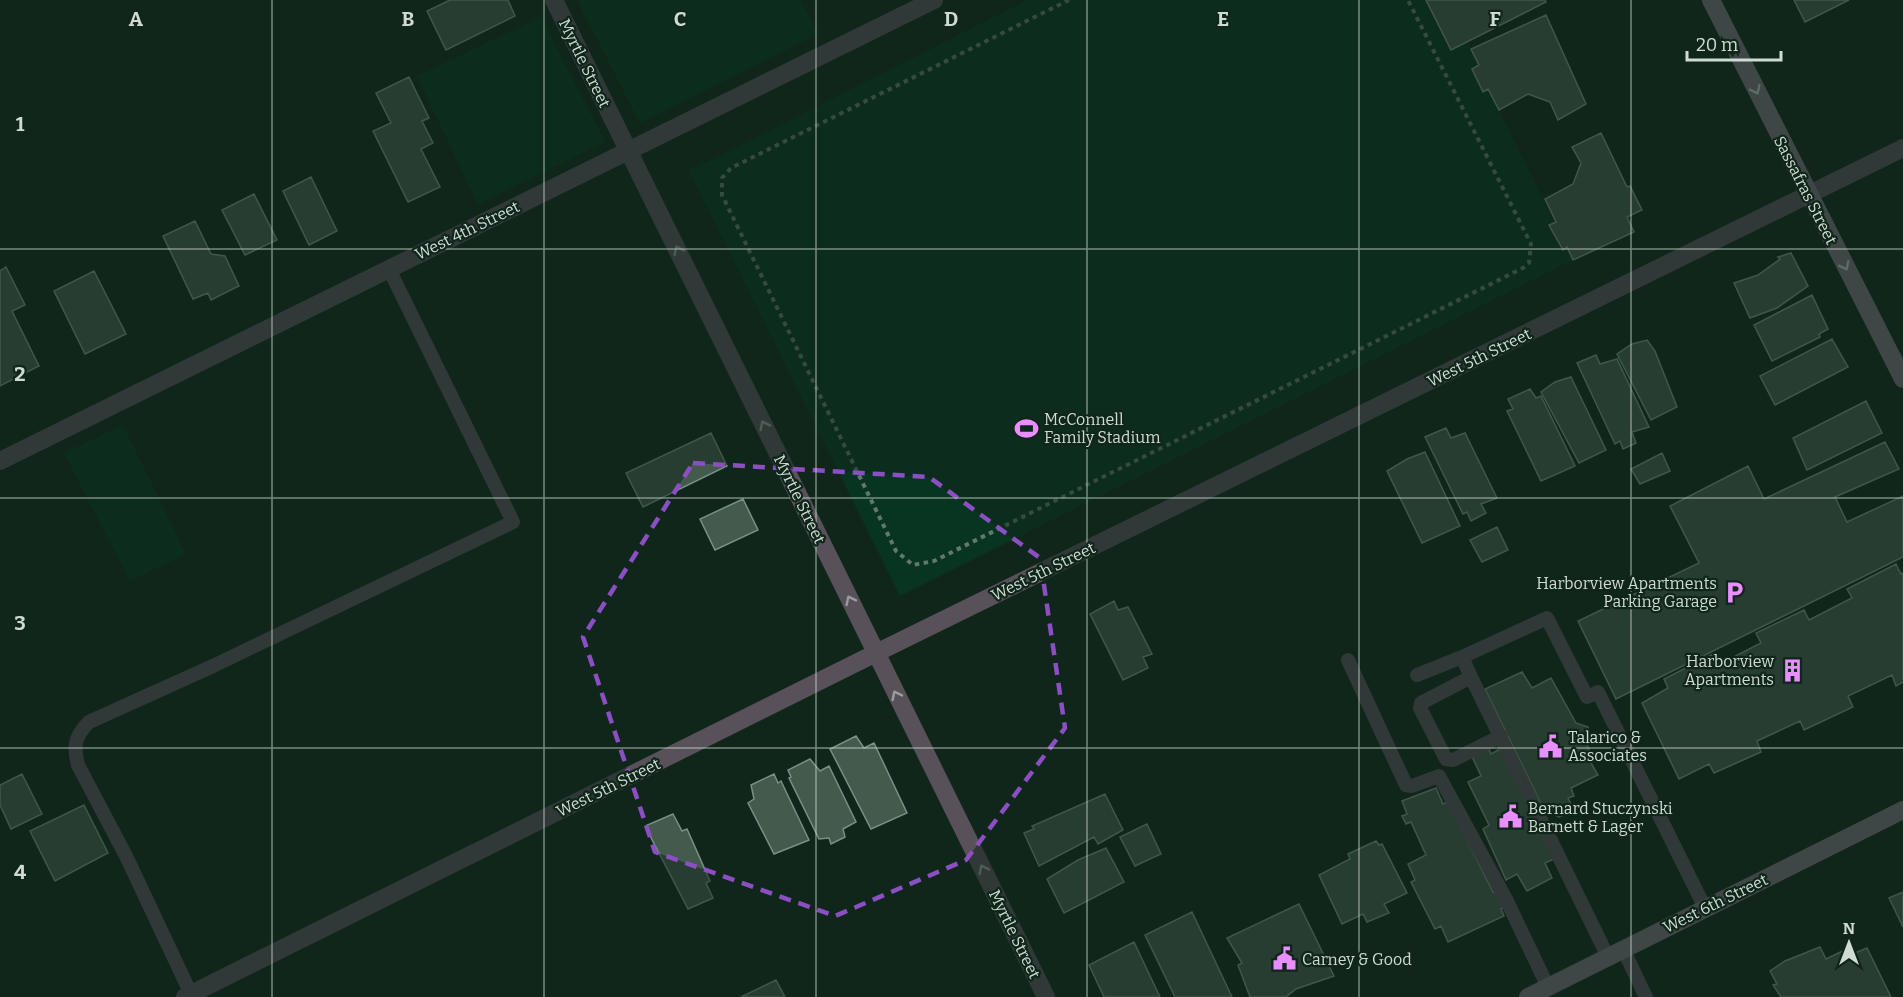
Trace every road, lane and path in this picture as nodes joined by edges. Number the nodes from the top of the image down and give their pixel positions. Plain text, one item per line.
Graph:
1 (554, 0) edge
2 (934, 0) edge
3 (1069, 0) edge
4 (1408, 0) edge
5 (1711, 0) edge
6 (1903, 148) edge
7 (628, 151) junction
8 (1808, 196) junction
9 (389, 269) junction
10 (1903, 379) edge
11 (0, 461) edge
12 (876, 653) junction
13 (1462, 657) junction
14 (1348, 660) dead end
15 (1417, 675) dead end
16 (1471, 677) junction
17 (1501, 736) junction
18 (1903, 810) edge
19 (1705, 908) junction
20 (1615, 953) junction
21 (1548, 987) junction
22 (188, 995) edge
23 (1047, 997) edge
24 (1528, 997) edge
25 (1646, 997) edge

1 - 7 street, Myrtle Street
2 - 7 street, West 4th Street
3 - 4 path
5 -> 8 street, Sassafras Street
6 - 8 street, West 5th Street
7 - 9 street, West 4th Street
12 -> 7 street, Myrtle Street
8 -> 10 street, Sassafras Street
8 - 12 street, West 5th Street
9 - 11 street, West 4th Street
9 - 22 lane
12 - 22 street, West 5th Street
23 -> 12 street, Myrtle Street
13 - 15 lane
13 - 16 lane
13 - 19 lane
14 - 21 lane
16 - 17 lane
16 - 17 lane
17 - 20 lane
18 - 19 street, West 6th Street
19 - 20 street, West 6th Street
20 - 21 street, West 6th Street
20 - 25 lane
21 - 24 street, West 6th Street

